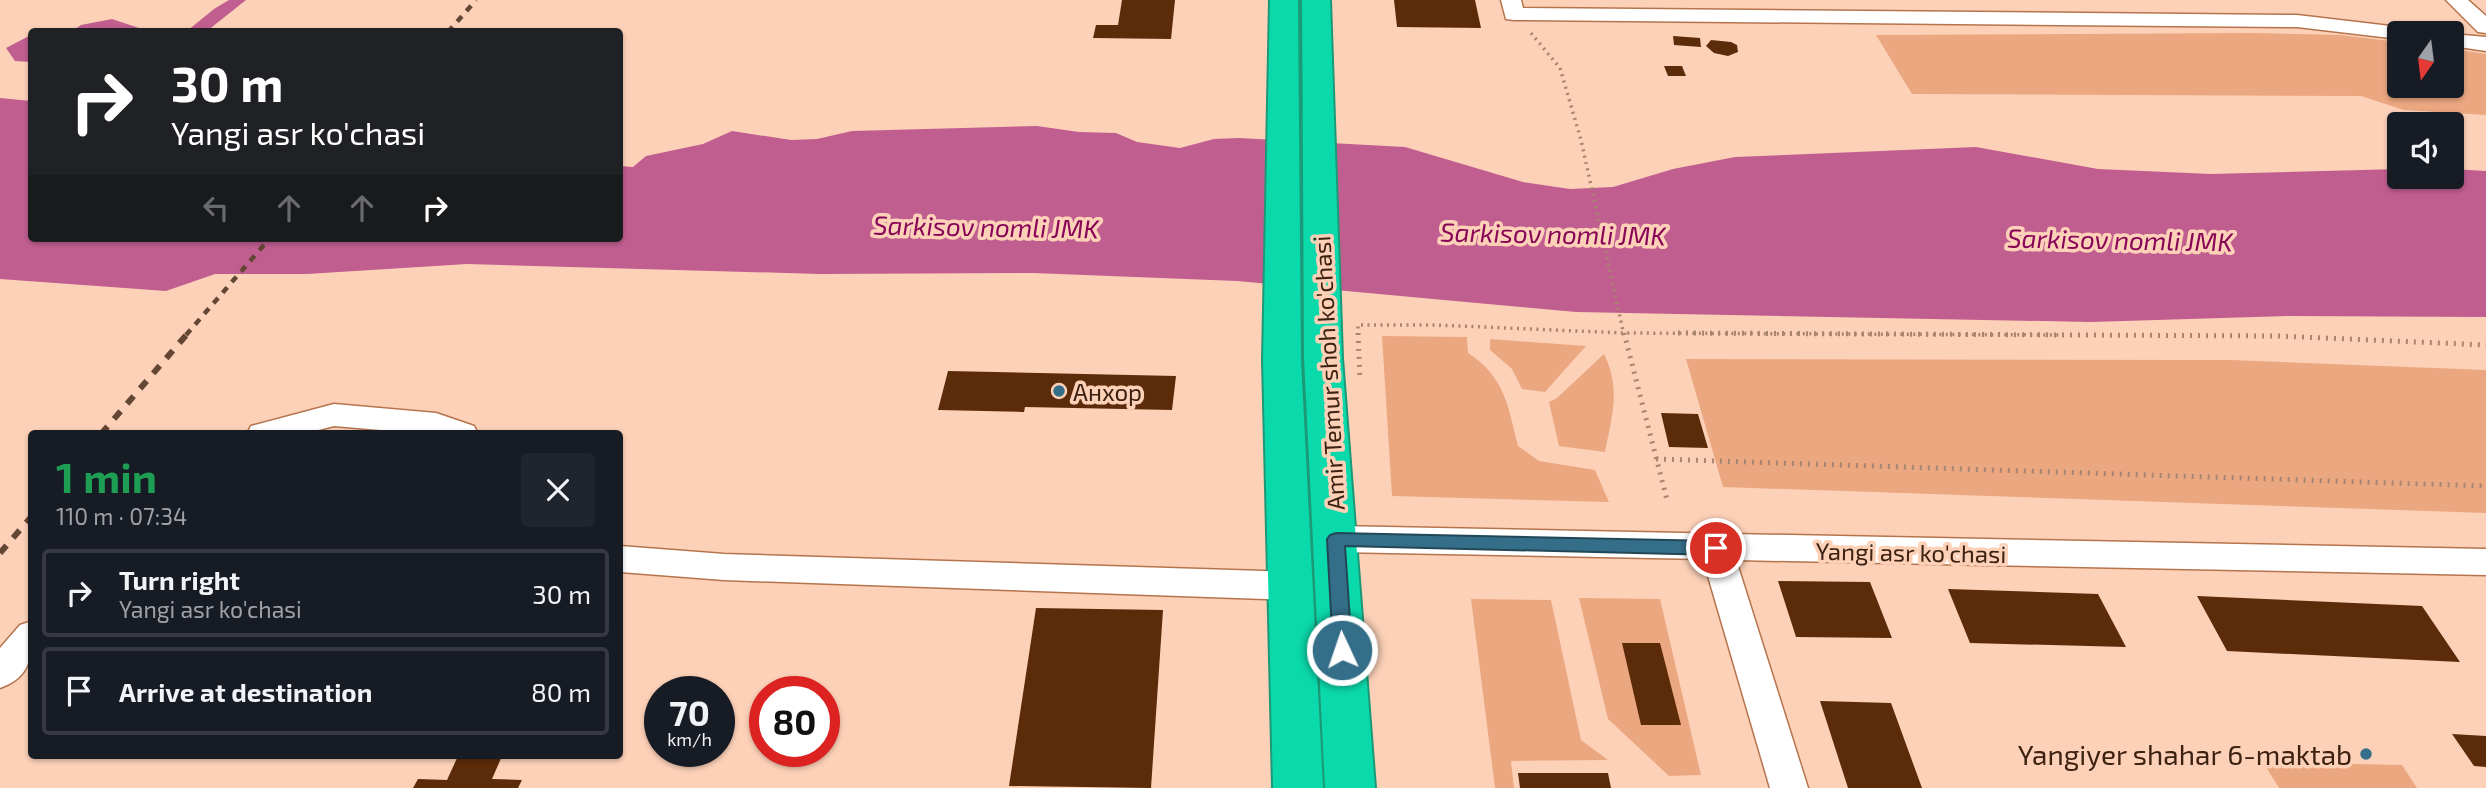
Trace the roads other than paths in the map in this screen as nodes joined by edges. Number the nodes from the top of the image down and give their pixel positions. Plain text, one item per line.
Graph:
1 (1284, 0) edge
2 (1316, 0) edge
3 (2456, 0) edge
4 (1513, 7) edge
5 (2486, 27) edge
6 (2387, 32) edge
7 (2464, 41) edge
8 (2486, 44) edge
9 (1303, 359) junction
10 (277, 430) edge
11 (452, 430) edge
12 (1336, 539) junction
13 (1716, 548) junction
14 (623, 559) edge
15 (2486, 562) edge
16 (1292, 586) junction
17 (28, 640) edge
18 (0, 673) edge
19 (1298, 788) edge
20 (1350, 788) edge
21 (1789, 788) edge

1 - 9 highway, Amir Temur shoh ko'chasi
2 - 9 highway, Amir Temur shoh ko'chasi
3 - 5 street
4 - 6 street
7 - 8 street
9 - 12 highway, Amir Temur shoh ko'chasi
9 - 16 highway, Amir Temur shoh ko'chasi
10 - 11 street
12 - 13 street, Yangi asr ko'chasi
12 - 20 highway, Amir Temur shoh ko'chasi
13 - 15 street, Yangi asr ko'chasi
13 - 21 street
14 - 16 street
16 - 19 highway, Amir Temur shoh ko'chasi
17 - 18 street

